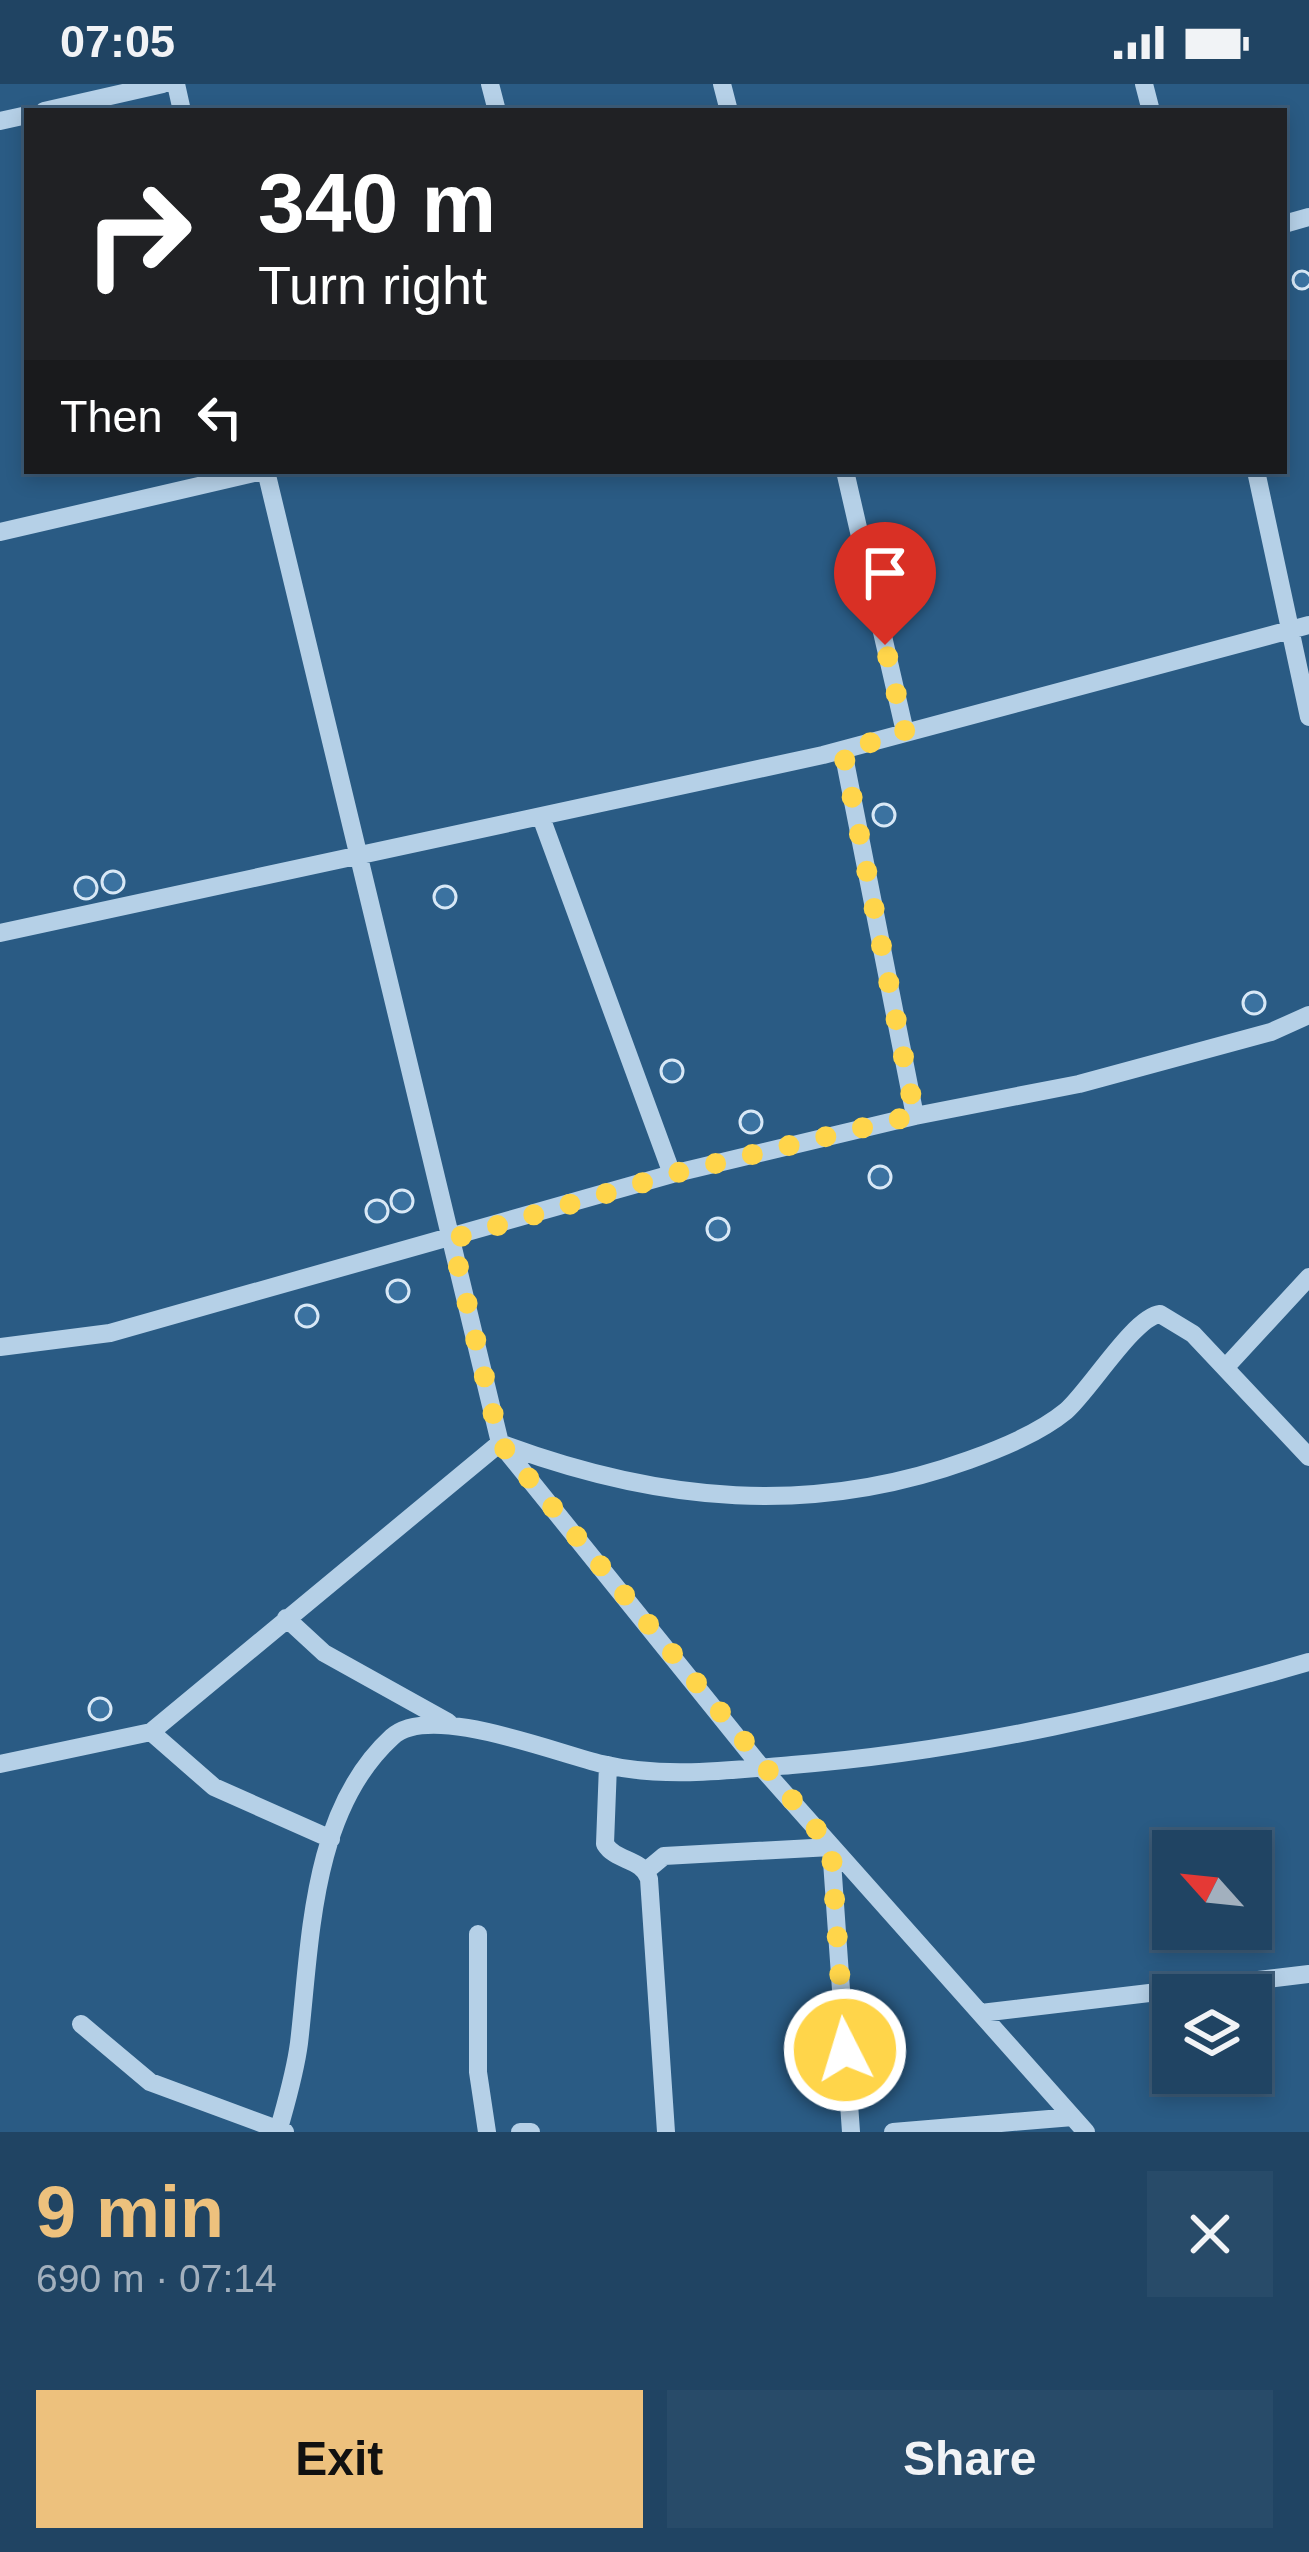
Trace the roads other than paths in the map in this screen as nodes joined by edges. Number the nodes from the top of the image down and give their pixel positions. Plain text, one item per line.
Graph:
1 (163, 84) edge
2 (57, 108) edge
3 (252, 474) edge
4 (266, 474) edge
5 (846, 474) edge
6 (1257, 474) edge
7 (0, 532) edge
8 (1301, 627) edge
9 (1309, 717) edge
10 (905, 732) junction
11 (843, 751) junction
12 (541, 818) junction
13 (355, 854) junction
14 (0, 933) edge
15 (1309, 1015) edge
16 (915, 1115) junction
17 (672, 1174) junction
18 (452, 1239) junction
19 (1309, 1277) edge
20 (0, 1347) edge
21 (1225, 1368) junction
22 (500, 1443) junction
23 (1309, 1457) edge
24 (286, 1618) junction
25 (1309, 1662) edge
26 (451, 1724) junction
27 (151, 1732) junction
28 (0, 1764) edge
29 (608, 1765) junction
30 (762, 1768) junction
31 (331, 1839) junction
32 (831, 1847) junction
33 (646, 1871) junction
34 (478, 1934) dead end
35 (1309, 1973) edge
36 (981, 2013) junction
37 (81, 2024) dead end
38 (1079, 2125) edge
39 (280, 2132) edge
40 (487, 2132) edge
41 (520, 2132) edge
42 (531, 2132) edge
43 (666, 2132) edge
44 (851, 2132) edge
45 (893, 2132) edge

1 - 2 street
3 - 7 street
4 - 13 street
5 - 10 street
6 - 8 street
8 - 9 street
8 - 10 street
10 - 11 street
11 - 12 street
11 - 16 street
12 - 13 street
12 - 17 street
13 - 14 street
13 - 18 street
15 - 16 street
16 - 17 street
17 - 18 street
18 - 20 street
18 - 22 street
19 - 21 street
21 - 22 street
21 - 23 street
22 - 24 street
22 - 30 street
24 - 26 street
24 - 27 street
25 - 30 street
26 - 29 street
26 - 31 street
27 - 28 street
27 - 31 street
29 - 30 street
29 - 33 street
30 - 32 street
31 - 39 street
32 - 33 street
32 - 36 street
32 - 44 street
33 - 43 street
34 - 40 street
35 - 36 street
36 - 38 street
37 - 39 street
38 - 45 street
41 - 42 street

